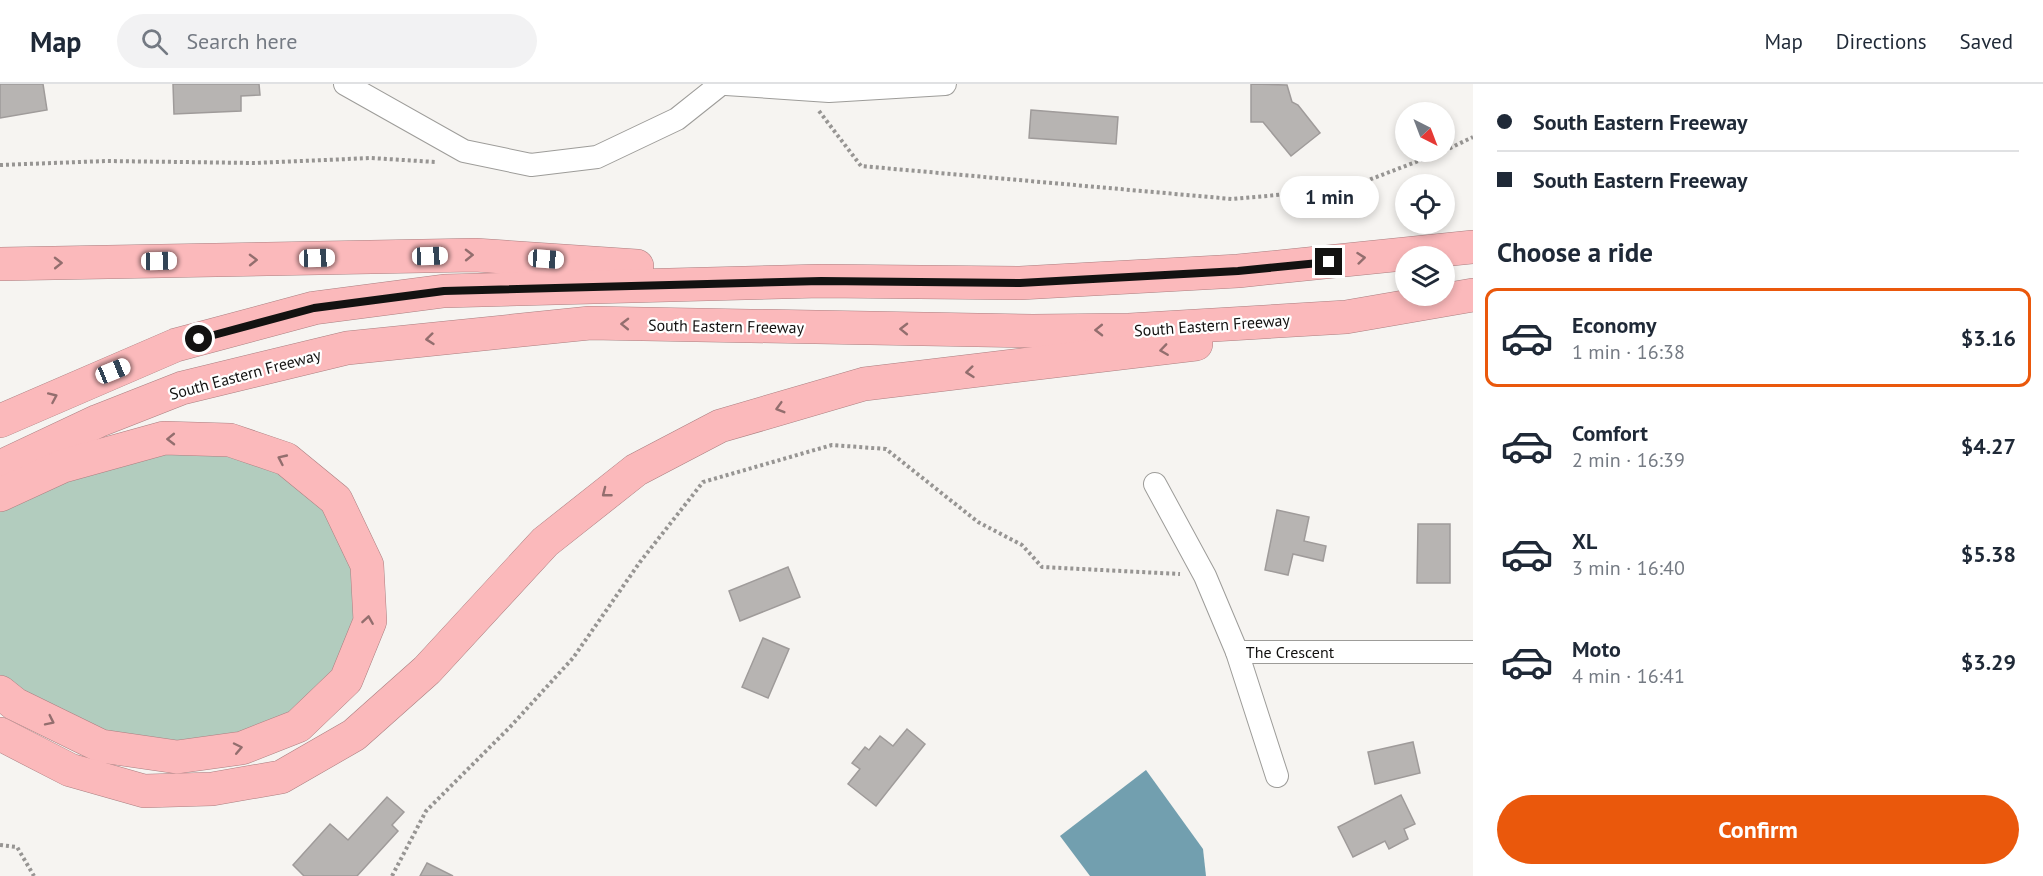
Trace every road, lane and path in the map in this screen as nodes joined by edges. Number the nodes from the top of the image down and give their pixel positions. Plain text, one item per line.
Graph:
1 (345, 84) edge
2 (724, 84) edge
3 (945, 84) edge
4 (818, 110) dead end
5 (1473, 137) edge
6 (1455, 145) edge
7 (438, 162) dead end
8 (1415, 162) edge
9 (0, 165) edge
10 (1473, 246) edge
11 (0, 264) edge
12 (821, 281) junction
13 (1473, 295) edge
14 (1346, 317) junction
15 (0, 421) edge
16 (0, 467) edge
17 (1155, 484) dead end
18 (0, 495) edge
19 (1204, 576) junction
20 (1237, 652) junction
21 (1473, 652) edge
22 (0, 692) edge
23 (0, 734) edge
24 (1277, 776) dead end
25 (0, 845) edge
26 (34, 876) edge
27 (392, 876) edge

1 - 2 street
2 - 3 street
4 - 8 path
5 - 6 path
7 - 9 path
12 -> 10 highway
11 -> 12 highway
15 -> 12 highway
13 - 14 highway, South Eastern Freeway
14 -> 16 highway, South Eastern Freeway
14 -> 23 highway
17 - 19 street
22 -> 18 highway
19 - 20 street
19 - 27 path
20 - 21 street, The Crescent
20 - 24 street, The Crescent
25 - 26 path

